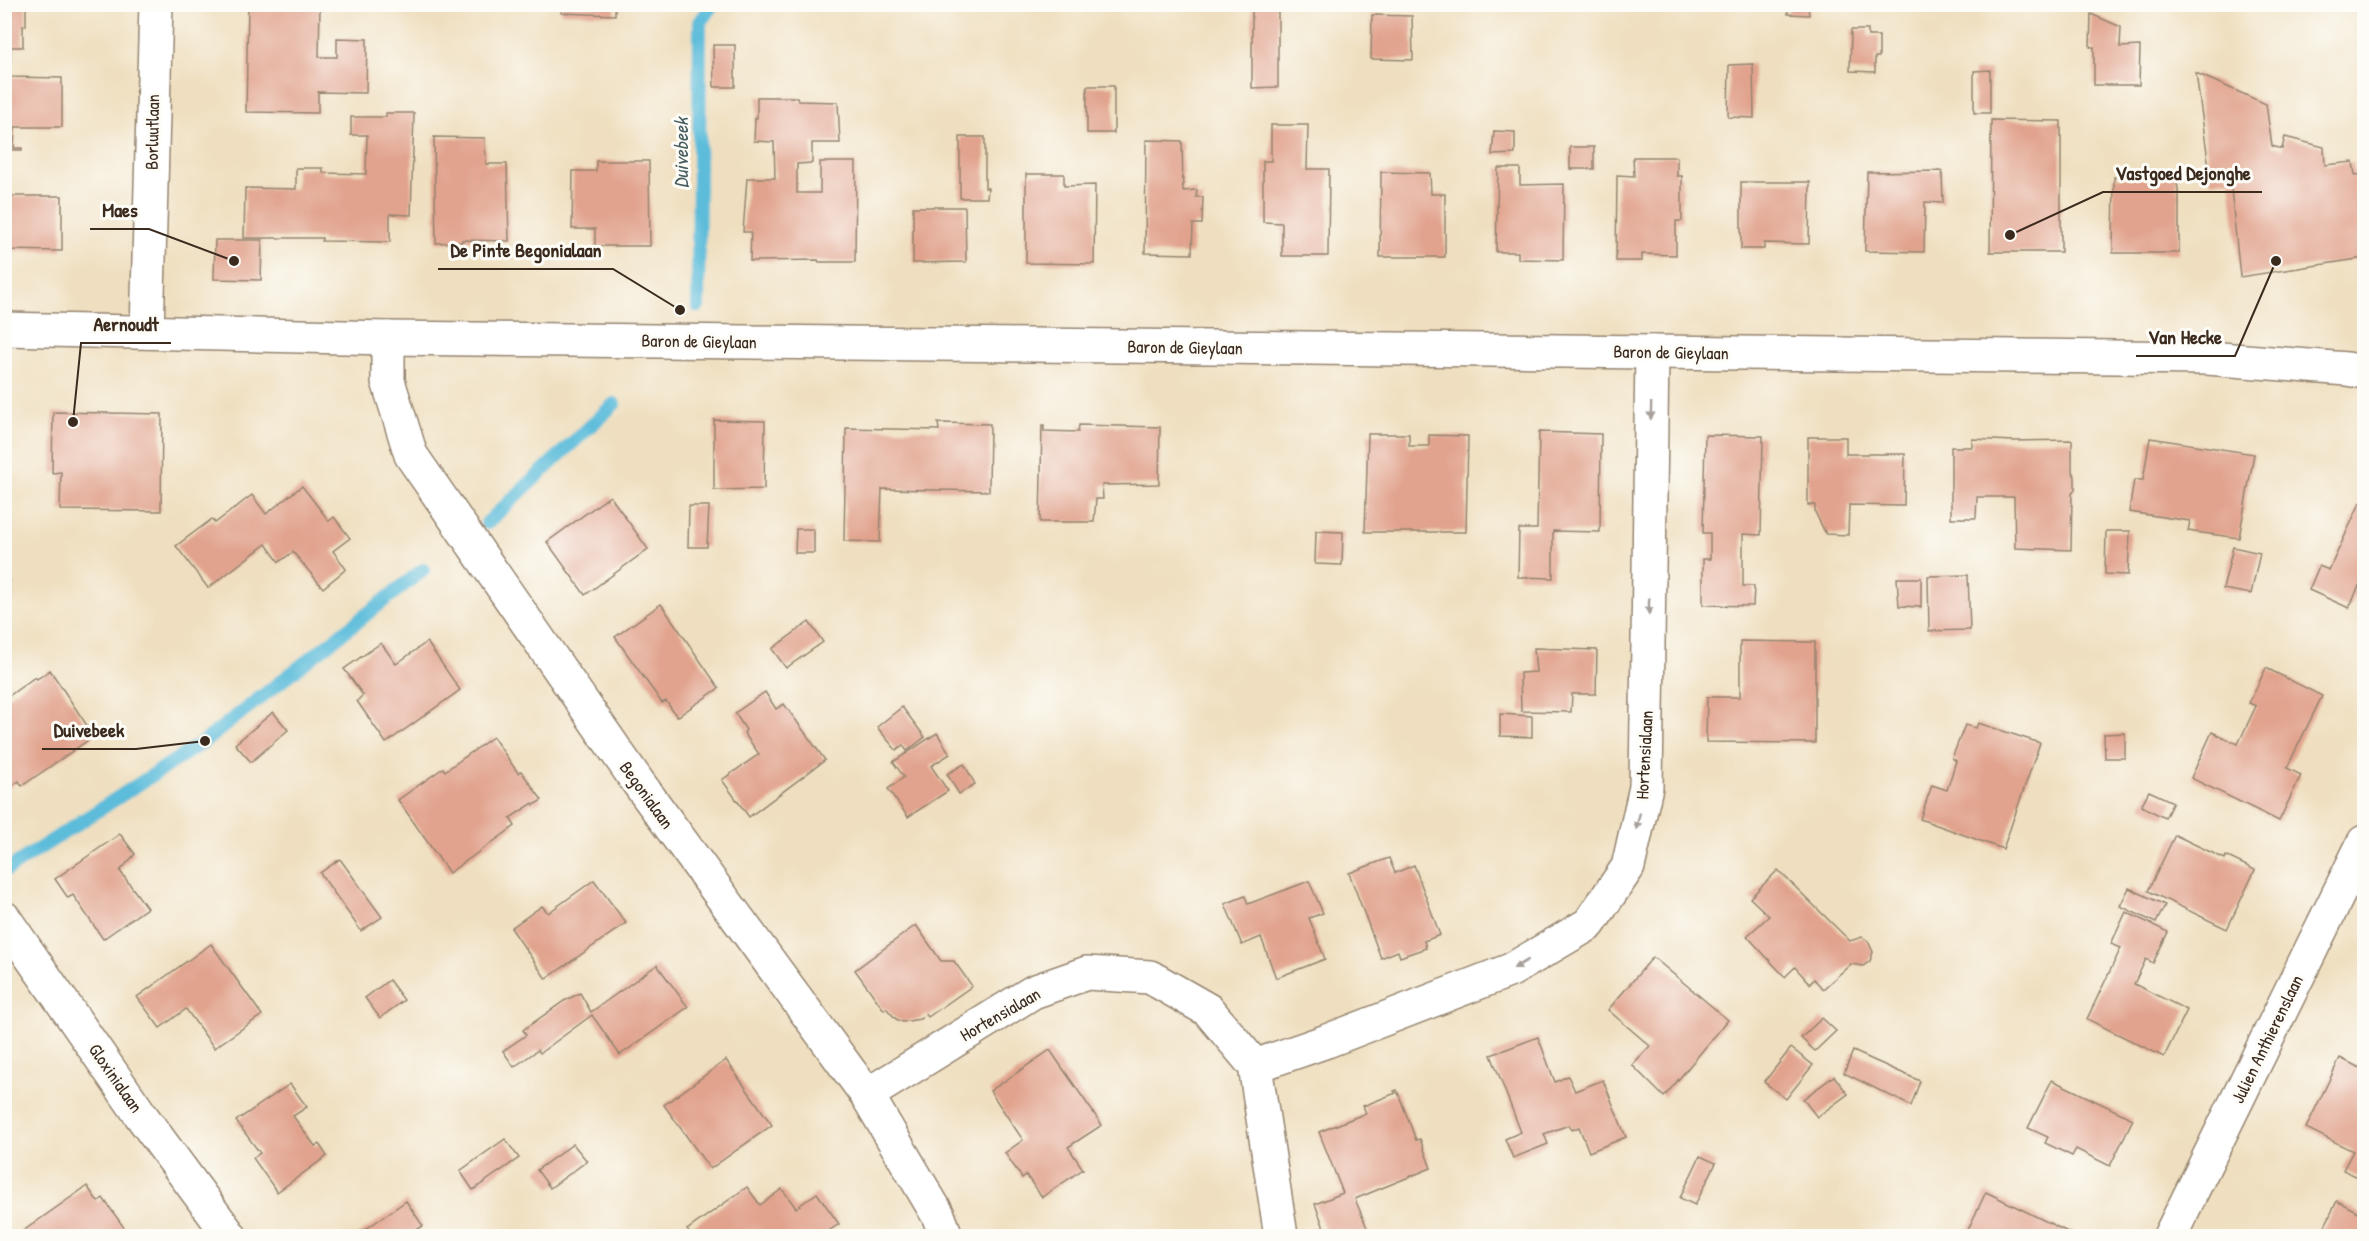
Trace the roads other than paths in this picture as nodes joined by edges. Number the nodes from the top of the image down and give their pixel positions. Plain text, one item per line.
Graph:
1 (156, 4) edge
2 (4, 329) edge
3 (147, 332) junction
4 (388, 338) junction
5 (1652, 352) junction
6 (2364, 372) edge
7 (2364, 842) edge
8 (4, 918) edge
9 (1255, 1066) junction
10 (867, 1095) junction
11 (230, 1236) edge
12 (946, 1236) edge
13 (1281, 1236) edge
14 (2170, 1236) edge

1 - 3 street, Borluutlaan
2 - 3 street, Baron de Gieylaan
3 - 4 street, Baron de Gieylaan
4 - 5 street, Baron de Gieylaan
4 - 10 street, Begonialaan
5 - 6 street, Baron de Gieylaan
5 -> 9 street, Hortensialaan
7 - 14 street, Julien Anthierenslaan
8 - 11 street, Gloxinialaan
9 - 10 street, Hortensialaan
9 - 13 street
10 - 12 street, Begonialaan

